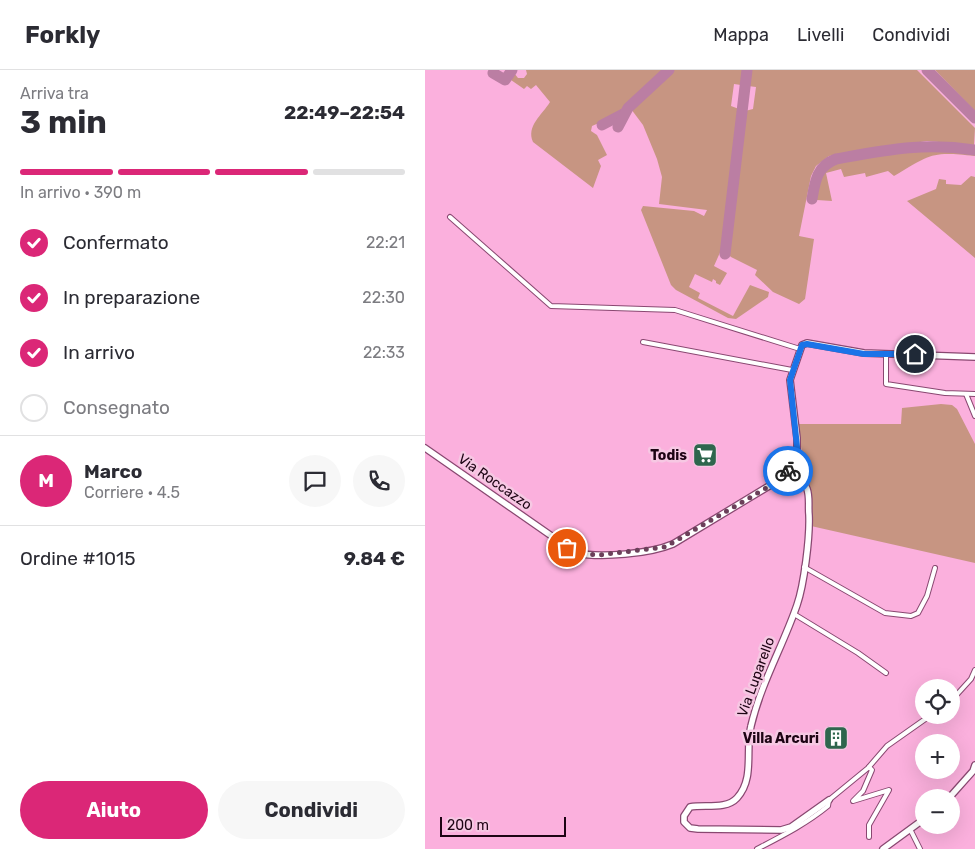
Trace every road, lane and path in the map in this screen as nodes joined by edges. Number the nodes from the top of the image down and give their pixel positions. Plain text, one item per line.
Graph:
1 (450, 217) dead end
2 (643, 342) dead end
3 (800, 349) junction
4 (885, 354) junction
5 (975, 357) edge
6 (793, 370) junction
7 (966, 394) junction
8 (975, 394) edge
9 (975, 416) edge
10 (425, 448) edge
11 (791, 467) junction
12 (804, 567) junction
13 (935, 568) dead end
14 (793, 614) junction
15 (975, 670) edge
16 (886, 673) dead end
17 (960, 692) edge
18 (918, 724) edge
19 (975, 766) edge
20 (869, 767) junction
21 (956, 789) edge
22 (829, 800) junction
23 (915, 825) edge
24 (910, 829) junction
25 (869, 837) dead end
26 (757, 849) edge
27 (883, 849) edge
28 (920, 849) edge

1 - 3 street
2 - 6 street
3 - 4 street
3 - 6 street
4 - 5 street
4 - 7 street
6 - 11 street
7 - 8 street
7 - 9 street
10 - 11 street, Via Roccazzo
11 - 12 street, Via Luparello
12 - 13 street
12 - 14 street, Via Luparello
14 - 16 street
14 - 22 street, Via Luparello
15 - 17 street
18 - 20 street
19 - 21 street
20 - 22 street
20 - 25 street
22 - 26 street
23 - 24 street
24 - 27 street
24 - 28 street

